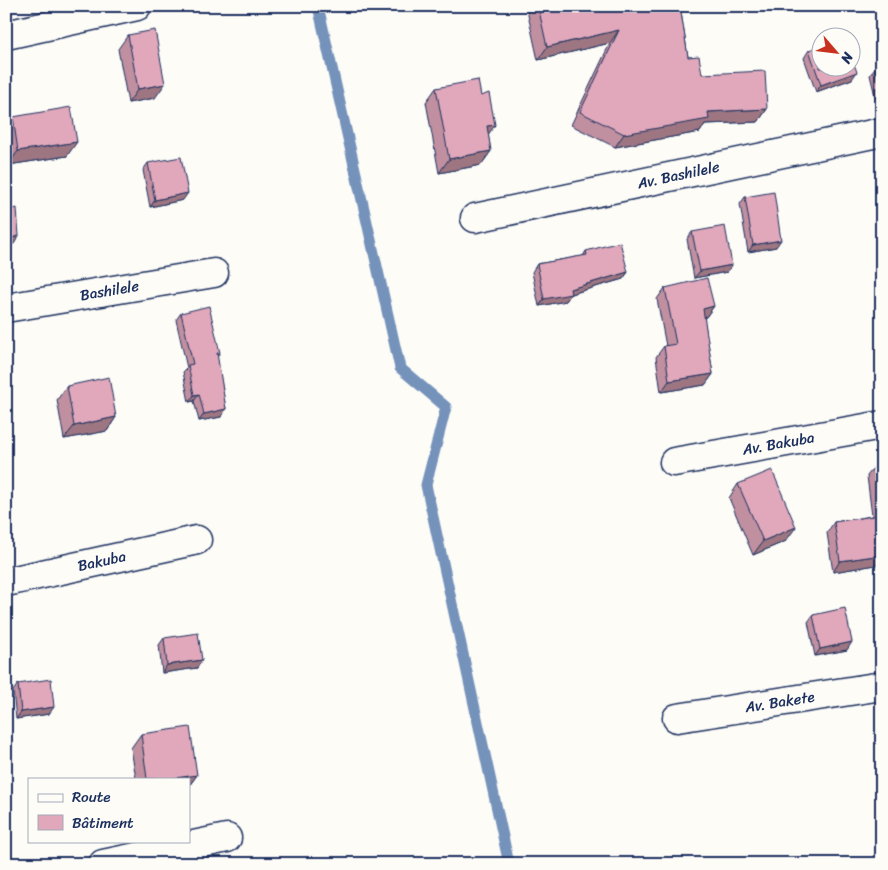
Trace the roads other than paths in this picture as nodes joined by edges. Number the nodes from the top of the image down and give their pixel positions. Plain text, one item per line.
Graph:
1 (137, 6) edge
2 (6, 35) edge
3 (882, 132) edge
4 (475, 218) dead end
5 (214, 273) dead end
6 (6, 308) edge
7 (882, 425) edge
8 (674, 462) dead end
9 (197, 540) dead end
10 (6, 582) edge
11 (882, 686) edge
12 (677, 718) dead end
13 (227, 838) dead end
14 (104, 864) edge

1 - 2 street
3 - 4 street, Av. Bashilele
5 - 6 street, Bashilele
7 - 8 street, Av. Bakuba
9 - 10 street, Bakuba
11 - 12 street, Av. Bakete
13 - 14 street

